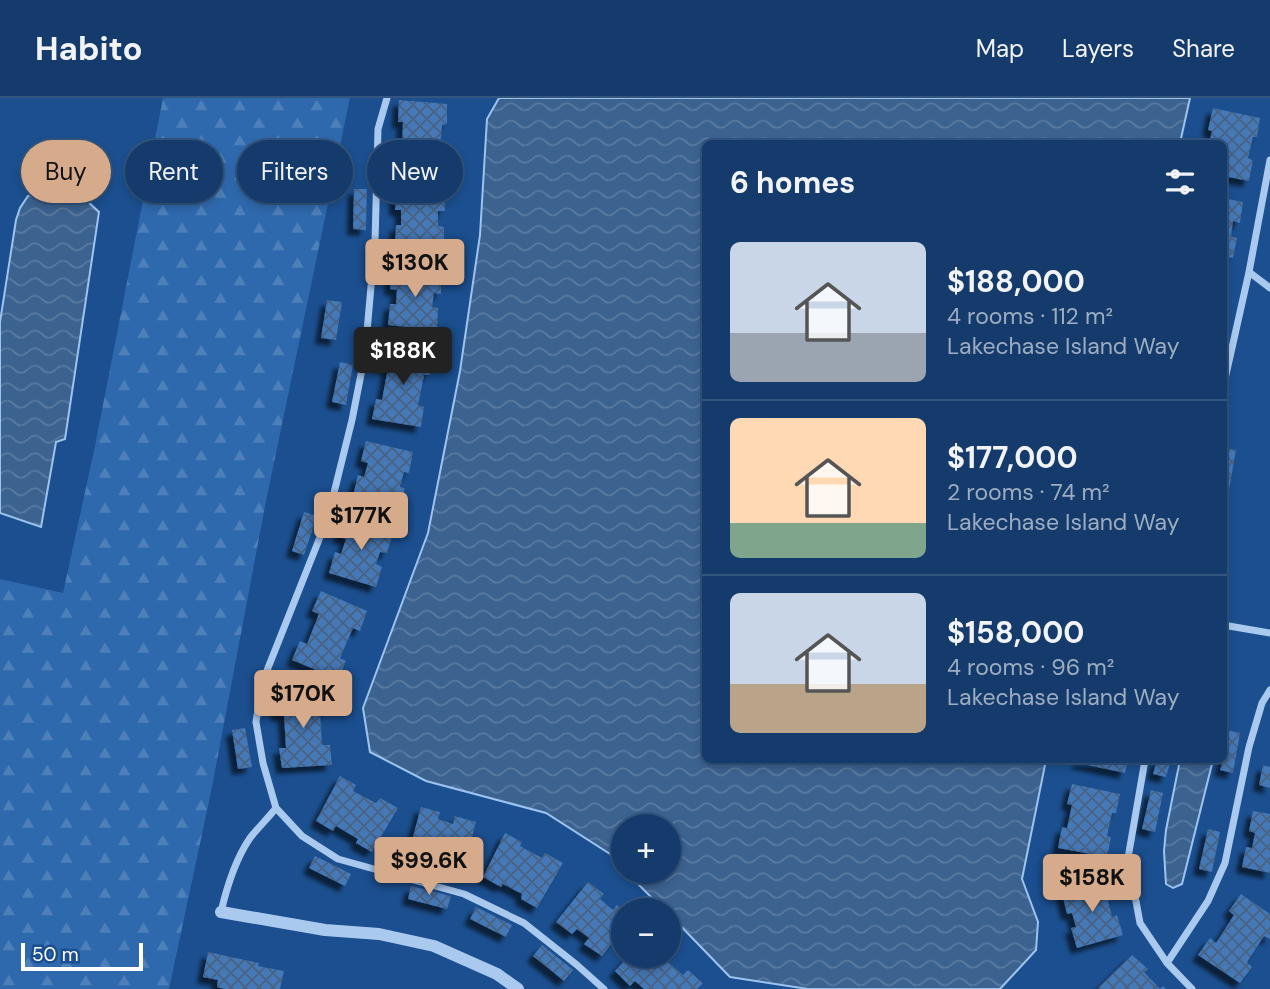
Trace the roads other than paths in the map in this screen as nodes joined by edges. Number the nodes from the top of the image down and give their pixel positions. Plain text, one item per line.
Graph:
1 (387, 98) edge
2 (1270, 160) edge
3 (1249, 272) junction
4 (1270, 288) edge
5 (1227, 370) edge
6 (1227, 626) edge
7 (1270, 633) edge
8 (1270, 690) edge
9 (1144, 763) edge
10 (276, 808) junction
11 (221, 912) joint
12 (1167, 963) junction
13 (518, 989) edge
14 (604, 989) edge
15 (1192, 989) edge

1 - 10 street
2 - 3 street
3 - 4 street
3 - 5 street
6 - 7 street
8 - 12 street
9 - 12 street
10 - 11 street
10 - 14 street
11 - 13 street
12 - 15 street

